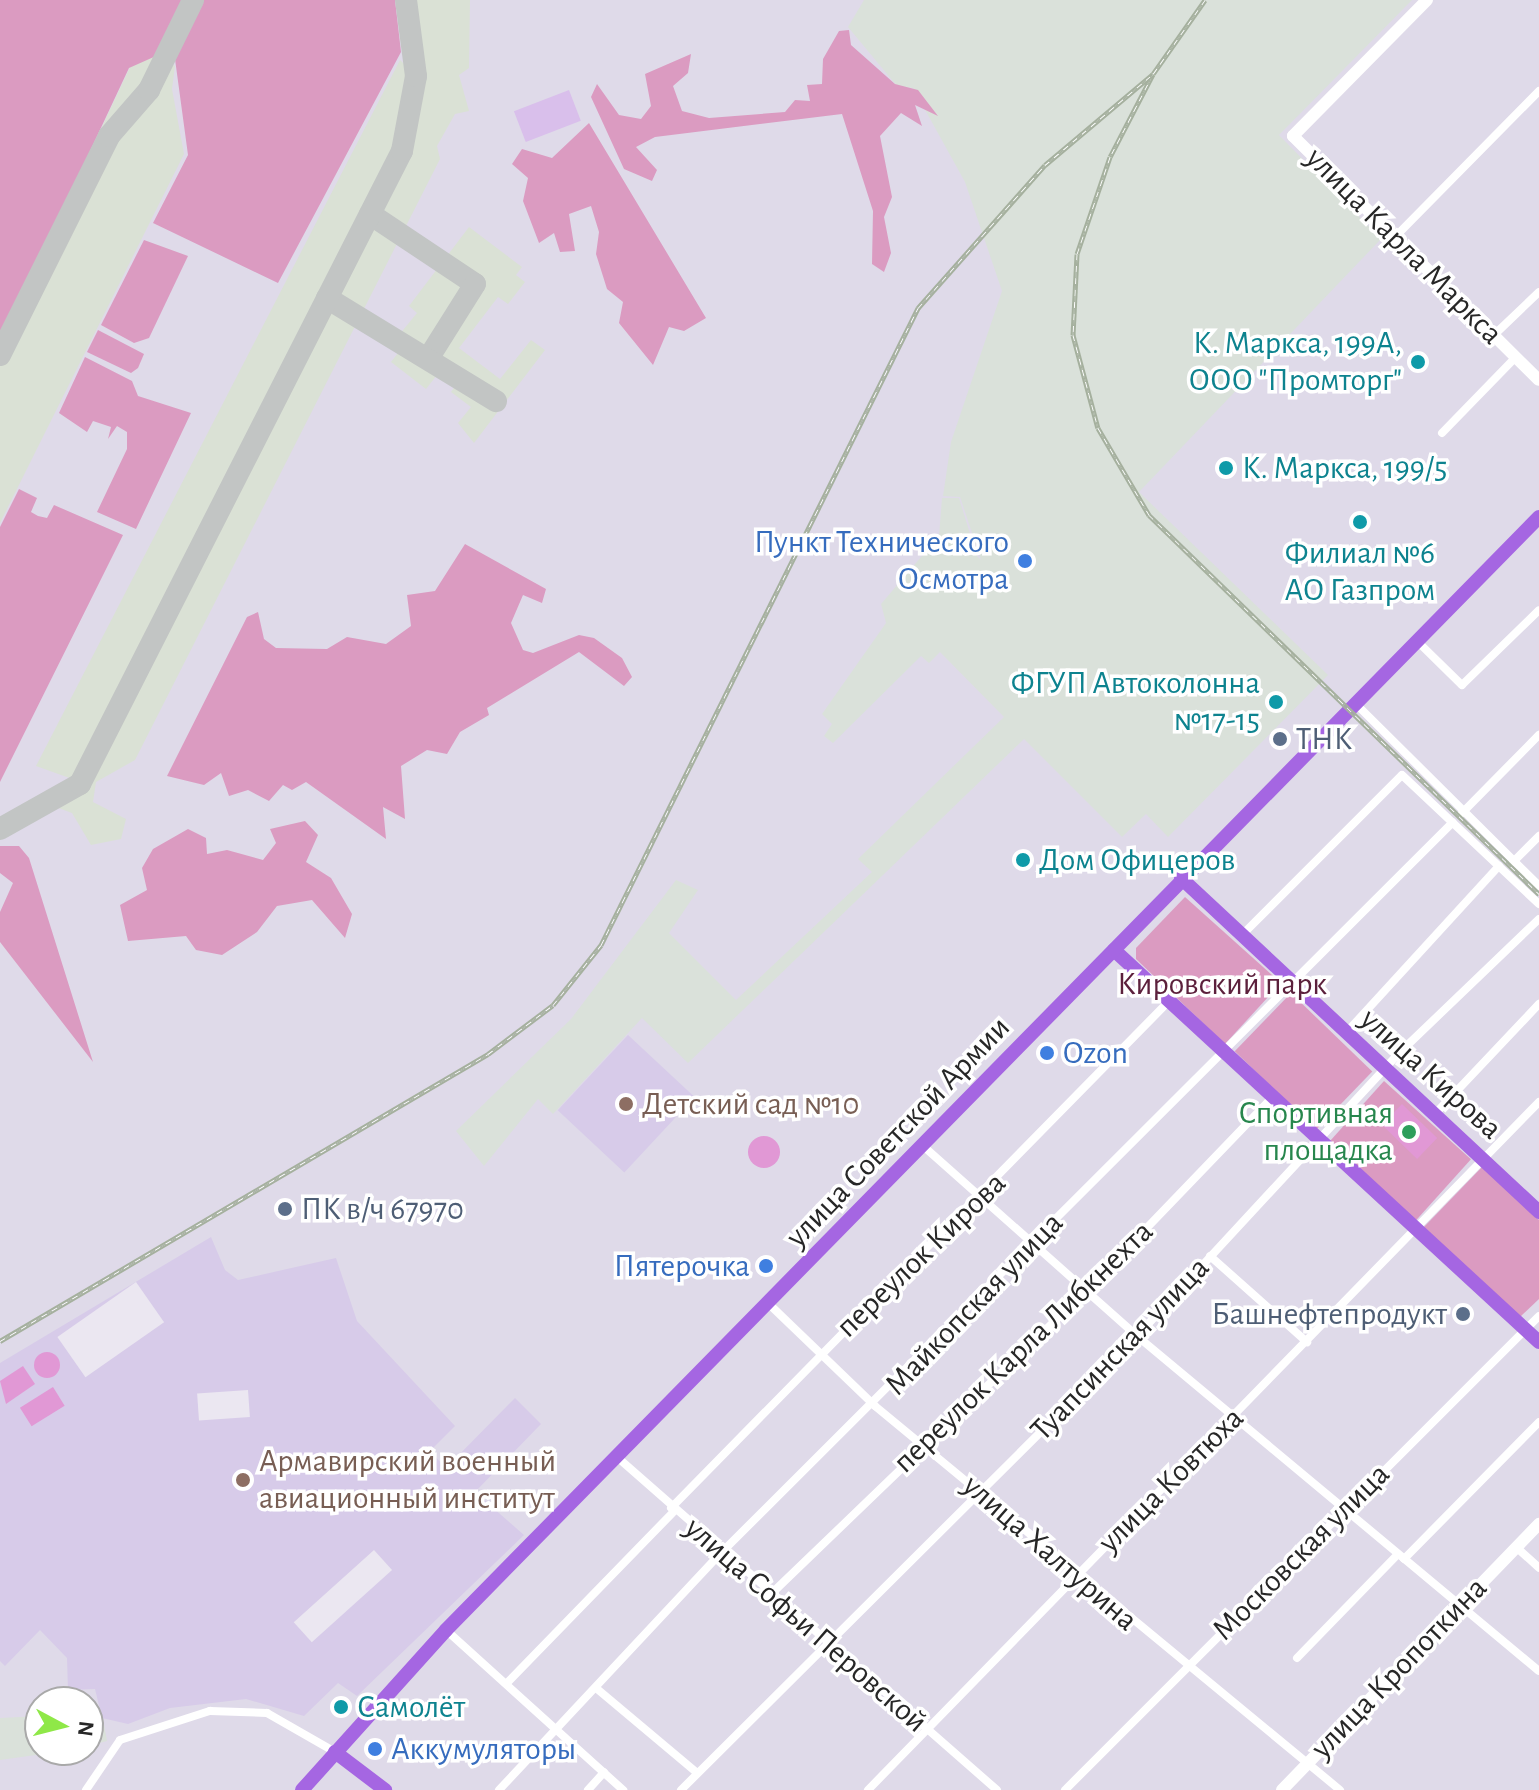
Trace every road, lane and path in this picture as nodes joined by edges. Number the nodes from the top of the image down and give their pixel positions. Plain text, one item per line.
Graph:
1 (1427, 0) edge
2 (1539, 91) edge
3 (1395, 237) junction
4 (1539, 292) edge
5 (1494, 335) junction
6 (1516, 357) junction
7 (1539, 380) edge
8 (1442, 433) dead end
9 (1539, 517) edge
10 (1539, 610) edge
11 (1416, 640) junction
12 (1355, 702) junction
13 (1539, 735) edge
14 (1462, 813) junction
15 (1453, 822) junction
16 (1539, 836) edge
17 (1513, 862) junction
18 (1499, 866) junction
19 (1181, 878) junction
20 (1539, 886) edge
21 (1539, 904) edge
22 (1539, 919) edge
23 (1242, 935) junction
24 (1114, 950) junction
25 (1293, 984) junction
26 (1170, 1000) junction
27 (1539, 1004) edge
28 (1344, 1034) junction
29 (1228, 1052) junction
30 (1383, 1071) junction
31 (1274, 1096) junction
32 (1539, 1102) edge
33 (1433, 1115) junction
34 (1322, 1141) junction
35 (922, 1145) junction
36 (1482, 1158) junction
37 (984, 1196) junction
38 (1539, 1212) edge
39 (1416, 1229) junction
40 (1034, 1240) junction
41 (1210, 1256) junction
42 (1089, 1288) junction
43 (770, 1305) junction
44 (1539, 1316) edge
45 (1525, 1329) junction
46 (1137, 1336) junction
47 (1307, 1342) junction
48 (1539, 1342) edge
49 (819, 1354) junction
50 (875, 1406) junction
51 (1234, 1417) junction
52 (1539, 1422) edge
53 (923, 1445) junction
54 (617, 1457) junction
55 (980, 1491) junction
56 (672, 1509) junction
57 (1344, 1509) junction
58 (1539, 1524) edge
59 (1516, 1547) junction
60 (721, 1553) junction
61 (1401, 1557) junction
62 (1539, 1568) edge
63 (1074, 1574) junction
64 (769, 1596) junction
65 (1460, 1603) junction
66 (446, 1630) junction
67 (825, 1643) junction
68 (1297, 1658) dead end
69 (1186, 1667) junction
70 (1539, 1671) edge
71 (507, 1683) junction
72 (596, 1688) junction
73 (558, 1729) junction
74 (928, 1729) junction
75 (335, 1752) junction
76 (1306, 1765) junction
77 (604, 1772) junction
78 (696, 1772) junction
79 (86, 1790) edge
80 (302, 1790) edge
81 (385, 1790) edge
82 (499, 1790) edge
83 (588, 1790) edge
84 (623, 1790) edge
85 (681, 1790) edge
86 (868, 1790) edge
87 (997, 1790) edge
88 (1065, 1790) edge
89 (1282, 1790) edge
90 (1340, 1790) edge

1 - 3 street, улица Карла Маркса
2 - 3 street
3 - 5 street, улица Карла Маркса
4 - 5 street
5 - 6 street, улица Карла Маркса
6 - 7 street, улица Карла Маркса
6 - 8 street, улица Карла Маркса
9 - 11 main road, улица Советской Армии
10 - 11 street
11 - 12 main road, улица Советской Армии
12 - 14 street
12 - 19 main road, улица Советской Армии
13 - 14 street
14 - 17 street
15 - 18 street
15 - 23 street
15 - 25 street, Майкопская улица
16 - 17 street
17 - 20 street
18 - 21 street
18 - 28 street
19 - 23 main road, улица Кирова
19 - 24 main road, улица Советской Армии
22 - 30 street, Туапсинская улица
23 - 25 main road, улица Кирова
24 - 26 main road
24 - 35 main road, улица Советской Армии
25 - 28 main road, улица Кирова
25 - 29 street, Майкопская улица
26 - 29 main road
26 - 37 street, переулок Кирова
27 - 33 street
28 - 30 main road, улица Кирова
29 - 31 main road
29 - 40 street, Майкопская улица
30 - 33 main road, улица Кирова
30 - 34 street, Туапсинская улица
31 - 34 main road
31 - 42 street, переулок Карла Либкнехта
32 - 36 street, улица Ковтюха
33 - 36 main road, улица Кирова
34 - 39 main road
34 - 41 street, Туапсинская улица
35 - 37 street
35 - 43 main road, улица Советской Армии
36 - 38 main road, улица Кирова
36 - 39 street, улица Ковтюха
37 - 40 street
37 - 49 street, переулок Кирова
39 - 45 main road
39 - 47 street, улица Ковтюха
40 - 42 street
40 - 50 street, Майкопская улица
41 - 46 street, Туапсинская улица
41 - 47 street
42 - 46 street
42 - 53 street, переулок Карла Либкнехта
43 - 49 street, улица Халтурина
43 - 54 main road, улица Советской Армии
44 - 45 street, Московская улица
45 - 48 main road
45 - 57 street, Московская улица
46 - 51 street
46 - 55 street, Туапсинская улица
47 - 51 street, улица Ковтюха
49 - 50 street, улица Халтурина
49 - 56 street, переулок Кирова
50 - 53 street, улица Халтурина
50 - 60 street, Майкопская улица
51 - 57 street
51 - 63 street, улица Ковтюха
52 - 61 street
53 - 55 street, улица Халтурина
53 - 64 street, переулок Карла Либкнехта
54 - 56 street, улица Софьи Перовской
54 - 66 main road, улица Советской Армии
55 - 63 street, улица Халтурина
55 - 67 street, Туапсинская улица
56 - 60 street, улица Софьи Перовской
56 - 71 street, переулок Кирова
57 - 61 street
57 - 69 street, Московская улица
58 - 59 street, улица Кропоткина
59 - 62 street
59 - 65 street, улица Кропоткина
60 - 64 street, улица Софьи Перовской
60 - 72 street, Майкопская улица
61 - 65 street
61 - 68 street
63 - 69 street, улица Халтурина
63 - 74 street, улица Ковтюха
64 - 67 street, улица Софьи Перовской
65 - 70 street
65 - 76 street, улица Кропоткина
66 - 71 street
66 - 75 main road, улица Советской Армии
67 - 74 street, улица Софьи Перовской
67 - 78 street, Туапсинская улица
69 - 76 street, улица Халтурина
69 - 88 street, Московская улица
71 - 73 street
72 - 73 street, Майкопская улица
72 - 78 street
73 - 77 street
73 - 82 street, Майкопская улица
74 - 86 street, улица Ковтюха
74 - 87 street, улица Софьи Перовской
75 - 79 street
75 - 80 main road, улица Советской Армии
75 - 81 main road
76 - 89 street, улица Кропоткина
76 - 90 street, улица Халтурина
77 - 83 street
77 - 84 street
78 - 85 street, Туапсинская улица

